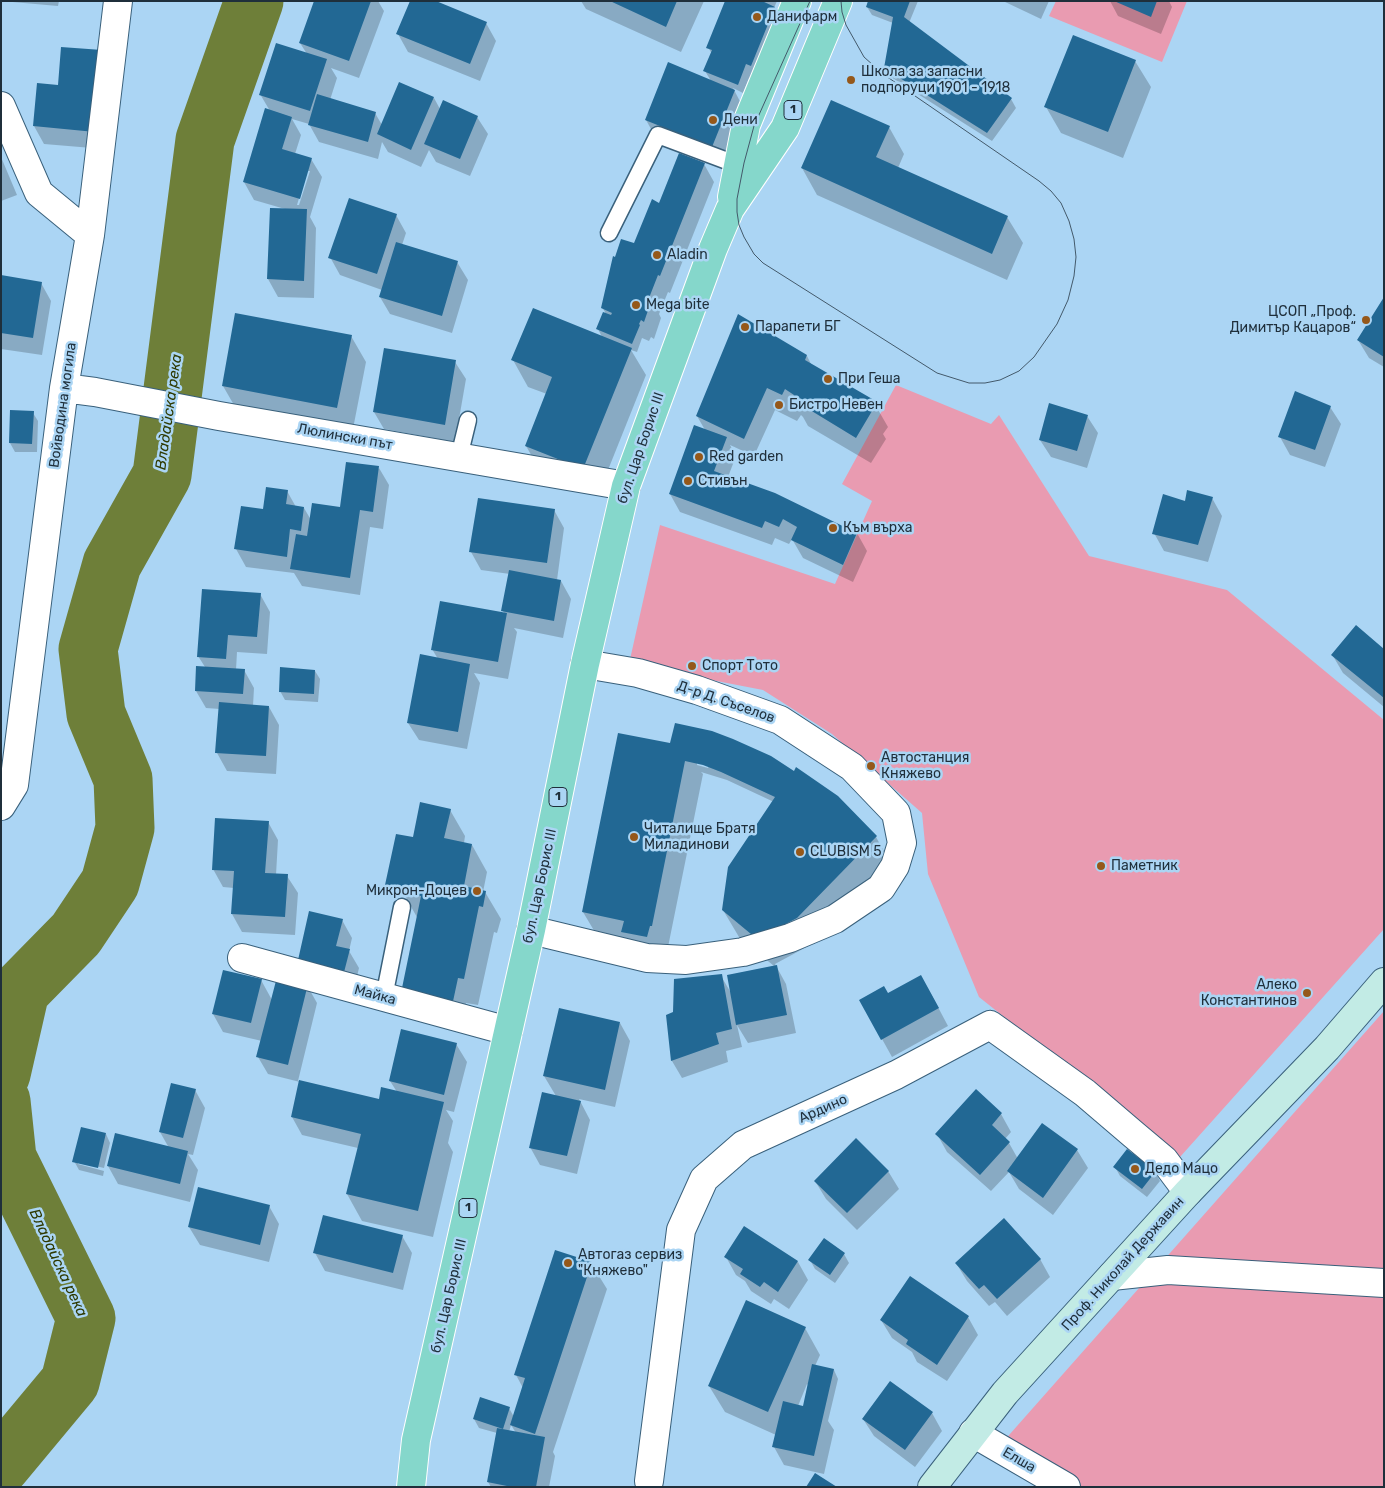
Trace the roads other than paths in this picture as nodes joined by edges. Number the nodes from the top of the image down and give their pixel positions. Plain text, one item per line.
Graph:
1 (118, 1) edge
2 (798, 1) edge
3 (838, 1) edge
4 (1, 106) edge
5 (738, 165) junction
6 (730, 209) junction
7 (609, 233) dead end
8 (90, 236) junction
9 (64, 388) junction
10 (468, 420) dead end
11 (459, 457) junction
12 (626, 486) junction
13 (585, 664) junction
14 (1, 806) edge
15 (402, 907) dead end
16 (531, 930) junction
17 (242, 958) dead end
18 (1384, 982) edge
19 (384, 997) junction
20 (508, 1031) junction
21 (1188, 1192) junction
22 (1112, 1276) junction
23 (1384, 1283) edge
24 (973, 1432) junction
25 (649, 1481) dead end
26 (410, 1487) edge
27 (932, 1487) edge
28 (1066, 1487) edge

1 - 8 street, Войводина могила
2 - 5 main road, бул. Цар Борис III / 1
3 - 6 main road, бул. Цар Борис III / 1
4 - 8 street
5 - 6 main road, бул. Цар Борис III / 1
5 - 7 lane
6 - 12 main road, бул. Цар Борис III / 1
8 - 9 street, Войводина могила
9 - 11 street, Люлински път
9 - 14 street, Войводина могила
10 - 11 lane
11 - 12 street, Люлински път
12 - 13 main road, бул. Цар Борис III / 1
13 - 16 main road, бул. Цар Борис III / 1
13 - 16 street, Д-р Д. Съселов
15 - 19 lane
16 - 20 main road, бул. Цар Борис III / 1
17 - 19 street, Майка
18 - 21 main road, Проф. Николай Державин
19 - 20 street, Майка
20 - 26 main road, бул. Цар Борис III / 1
21 - 22 main road, Проф. Николай Державин
21 - 25 street, Ардино
22 - 23 street
22 - 24 main road, Проф. Николай Державин
24 - 27 main road, Проф. Николай Державин
24 - 28 street, Елша

